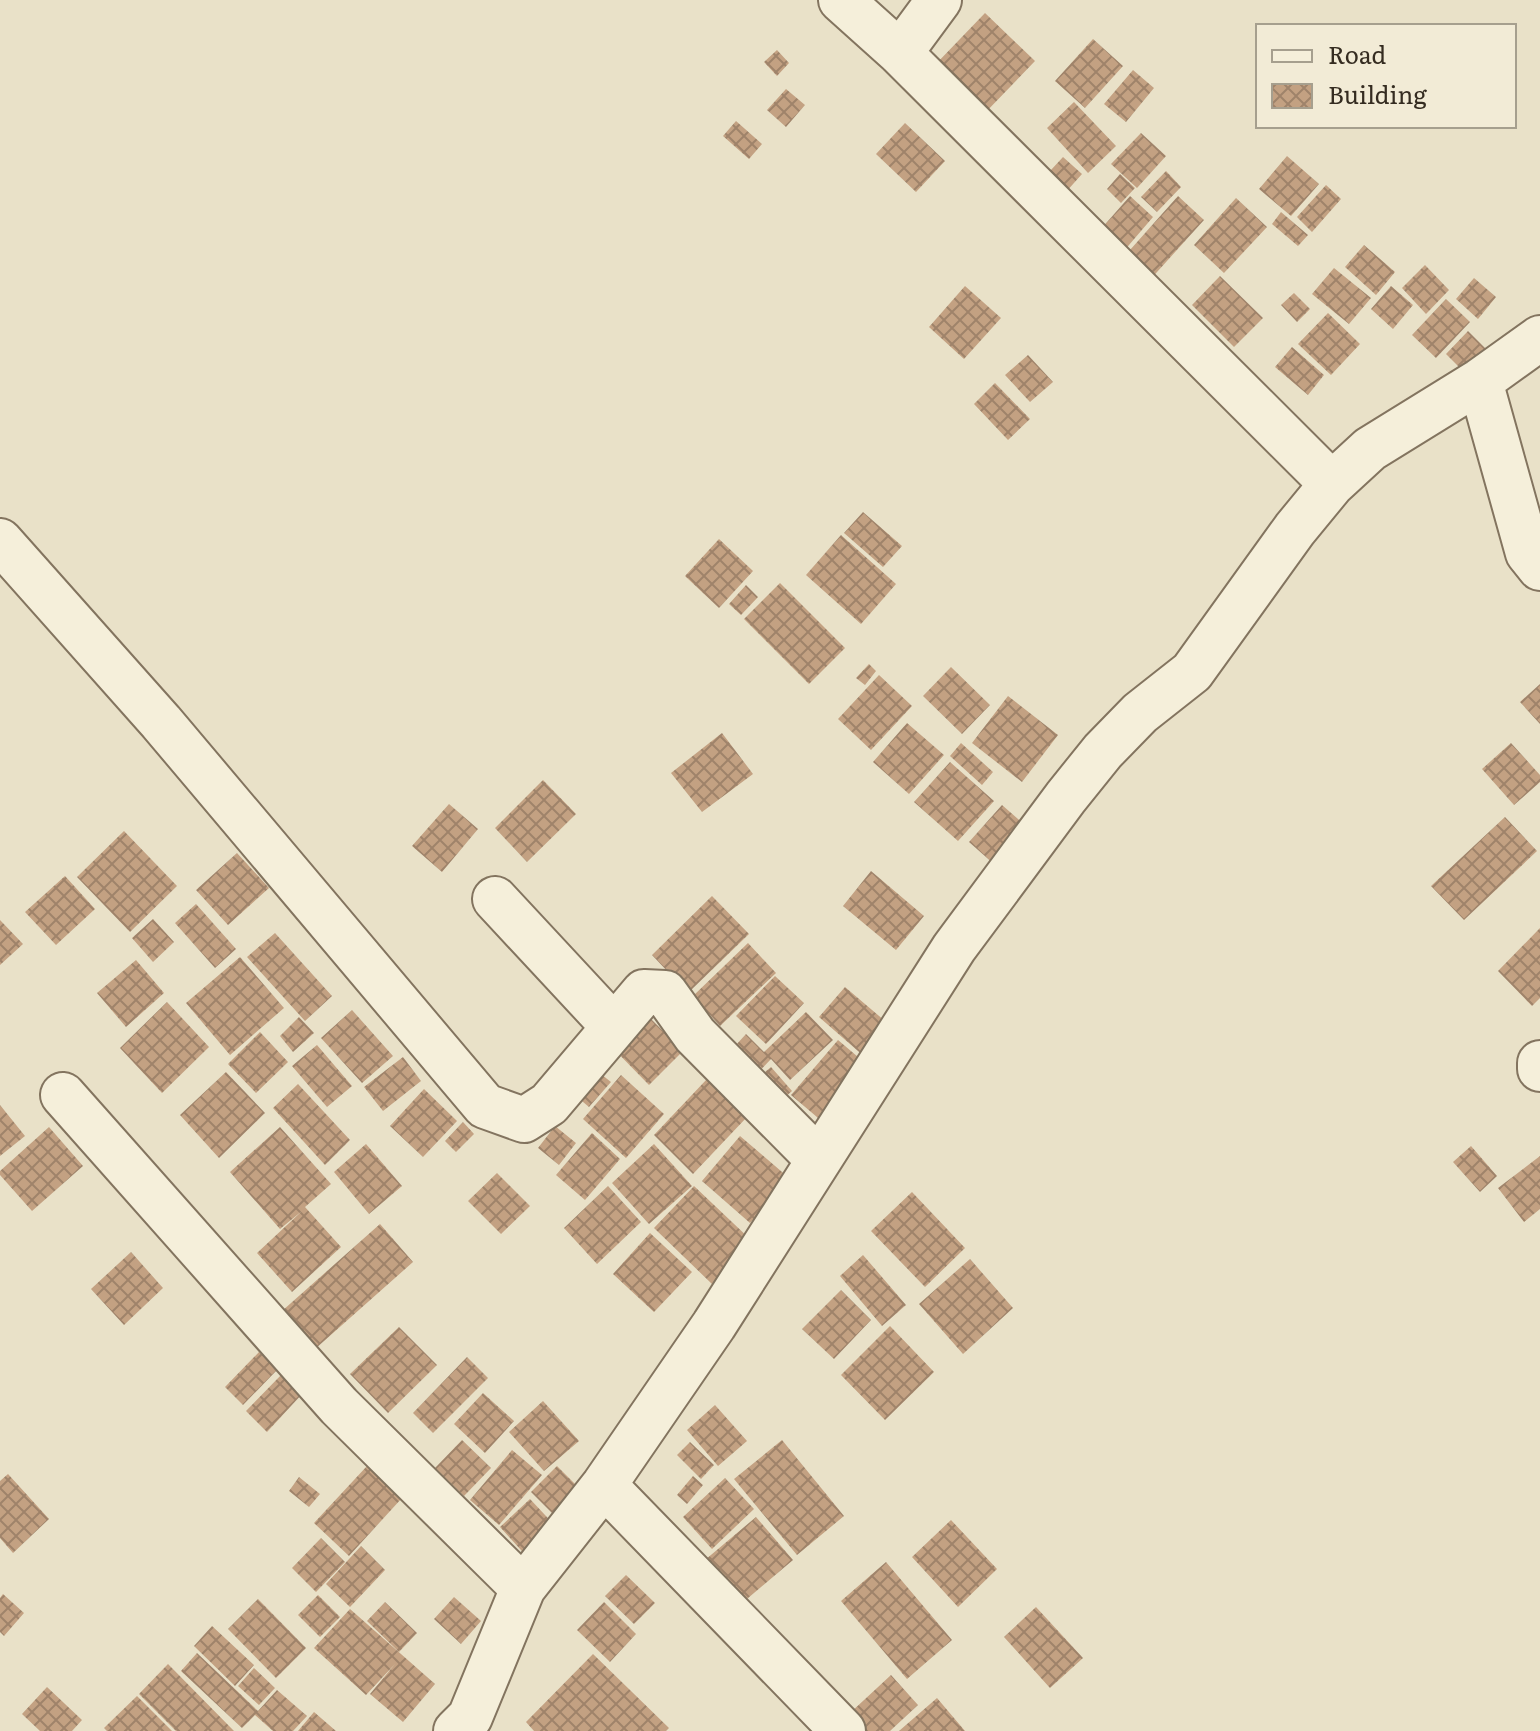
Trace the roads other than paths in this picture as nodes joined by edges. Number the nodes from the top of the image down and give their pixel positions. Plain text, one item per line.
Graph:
1 (841, 0) edge
2 (939, 0) edge
3 (900, 53) junction
4 (1540, 338) edge
5 (1480, 381) junction
6 (1332, 484) junction
7 (0, 541) edge
8 (1540, 568) edge
9 (495, 899) dead end
10 (614, 1027) junction
11 (63, 1095) dead end
12 (819, 1160) junction
13 (604, 1485) junction
14 (523, 1588) junction
15 (456, 1731) edge
16 (843, 1731) edge

1 - 3 street
2 - 3 street
3 - 6 street
4 - 5 street
5 - 6 street
5 - 8 street
6 - 12 street
7 - 10 street
9 - 10 street
10 - 12 street
11 - 14 street
12 - 13 street
13 - 14 street
13 - 16 street
14 - 15 street

